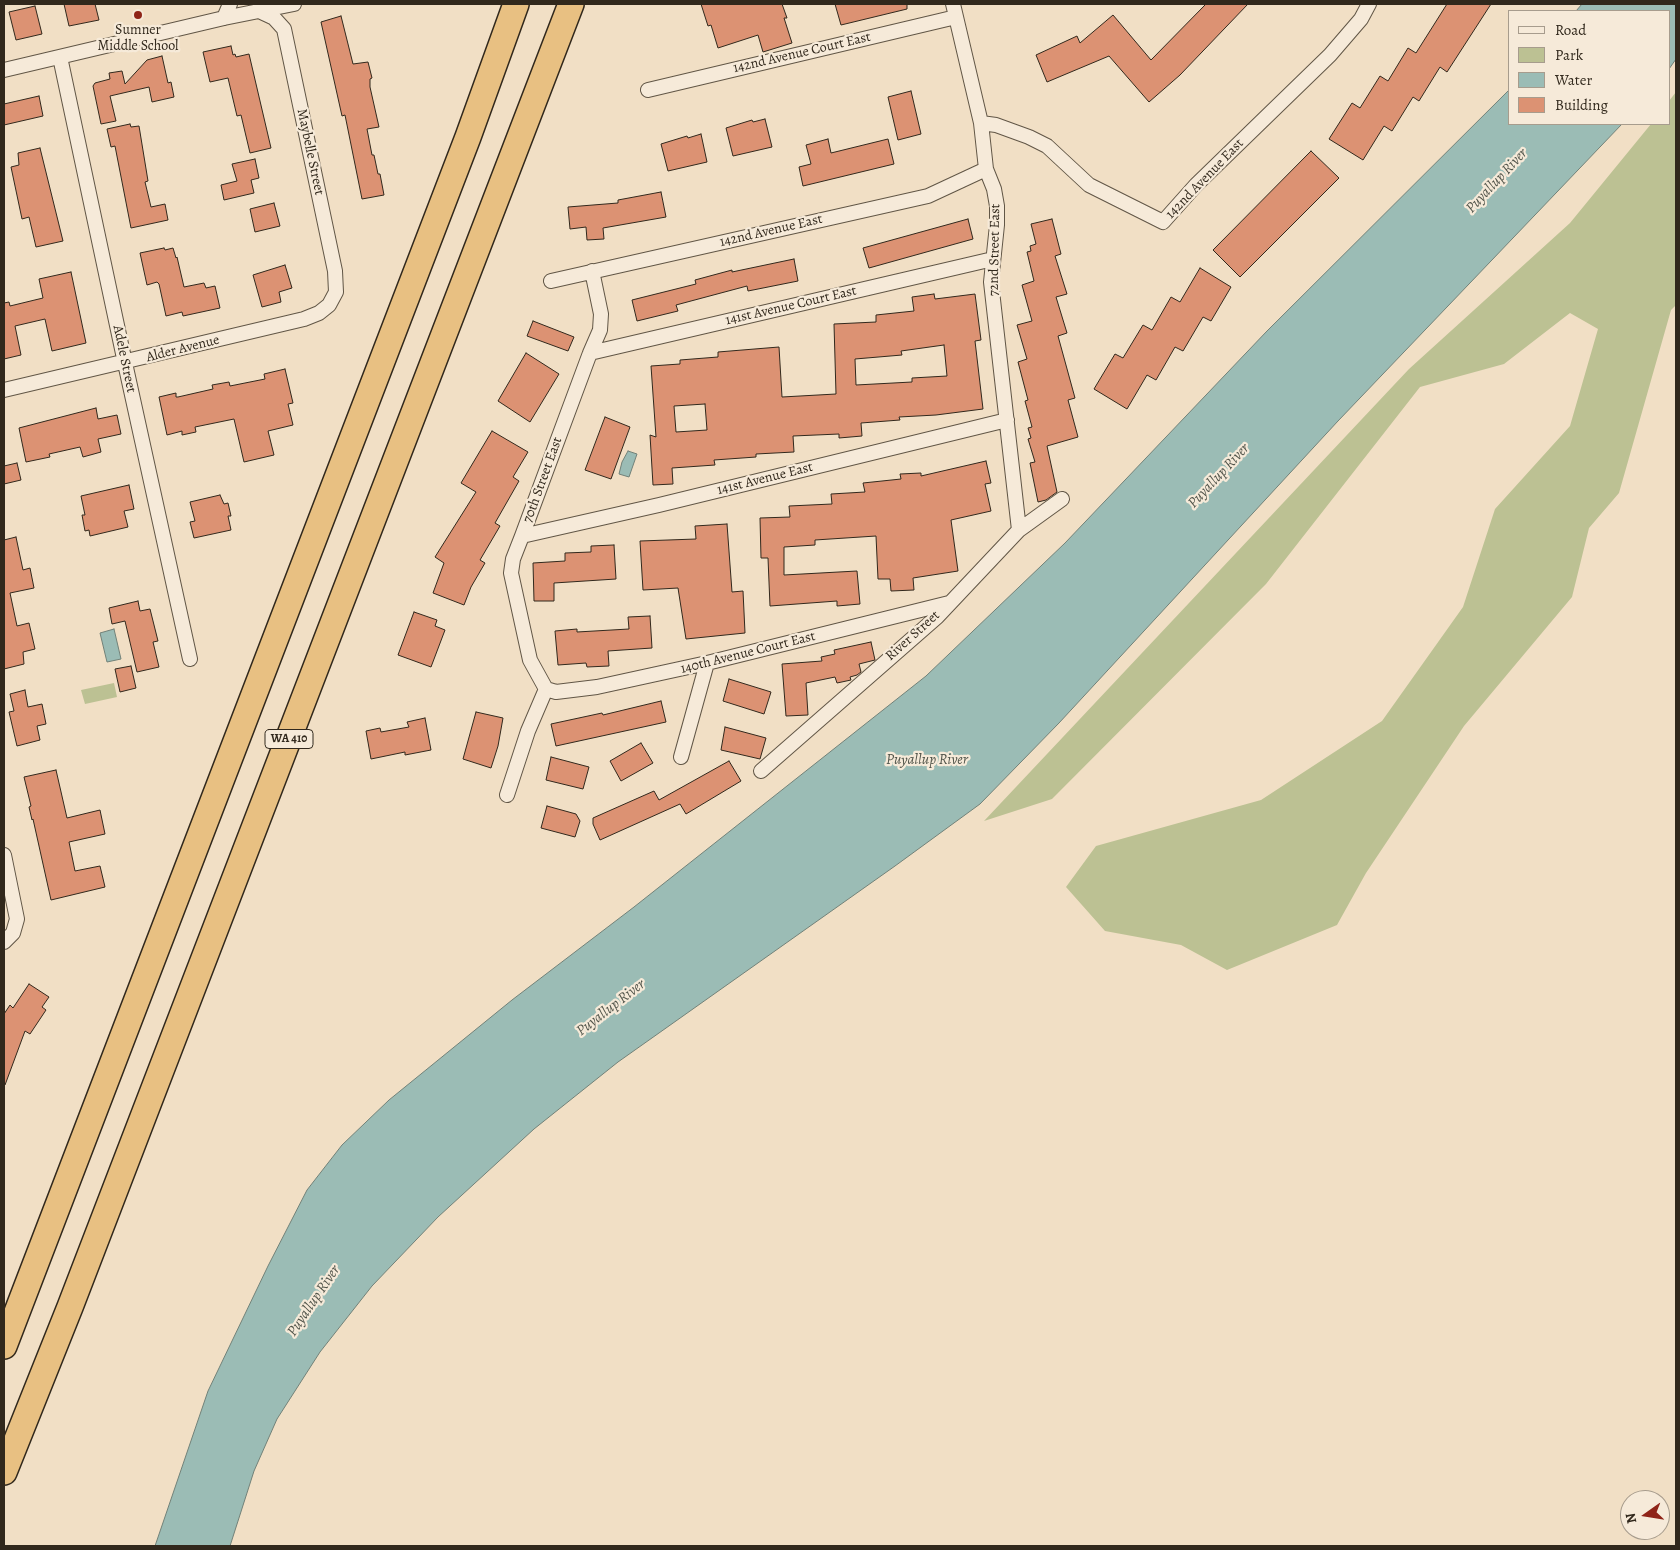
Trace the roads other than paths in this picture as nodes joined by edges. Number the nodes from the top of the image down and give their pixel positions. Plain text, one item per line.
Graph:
1 (230, 4) edge
2 (294, 4) edge
3 (516, 4) edge
4 (571, 4) edge
5 (1369, 4) edge
6 (954, 10) edge
7 (259, 11) junction
8 (224, 18) junction
9 (60, 57) junction
10 (4, 70) edge
11 (648, 90) dead end
12 (981, 123) junction
13 (986, 169) junction
14 (993, 259) junction
15 (592, 271) junction
16 (552, 281) dead end
17 (329, 305) joint
18 (590, 353) junction
19 (124, 363) junction
20 (4, 390) edge
21 (1007, 420) junction
22 (1062, 499) dead end
23 (1019, 530) junction
24 (522, 536) junction
25 (949, 603) junction
26 (190, 659) dead end
27 (707, 664) junction
28 (546, 689) junction
29 (681, 756) dead end
30 (761, 771) dead end
31 (507, 795) dead end
32 (4, 855) edge
33 (4, 942) edge
34 (4, 1346) edge
35 (4, 1472) edge

1 - 8 street
2 - 7 street
3 - 34 highway
4 - 35 highway, WA 410
5 - 12 street, 142nd Avenue East
6 - 11 street, 142nd Avenue Court East
6 - 12 street, 72nd Street East
7 - 8 street
7 - 17 street, Maybelle Street
8 - 9 street
9 - 10 street
9 - 19 street, Adele Street
12 - 13 street, 72nd Street East
13 - 14 street, 72nd Street East
13 - 15 street, 142nd Avenue East
14 - 18 street, 141st Avenue Court East
14 - 21 street, 72nd Street East
15 - 16 street, 142nd Avenue East
15 - 18 street, 70th Street East
17 - 19 street, Alder Avenue
18 - 24 street, 70th Street East
19 - 20 street, Alder Avenue
19 - 26 street, Adele Street
21 - 23 street, 72nd Street East
21 - 24 street, 141st Avenue East
22 - 23 street, River Street
23 - 25 street, River Street
24 - 28 street, 70th Street East
25 - 27 street, 140th Avenue Court East
25 - 30 street, River Street
27 - 28 street, 140th Avenue Court East
27 - 29 street
28 - 31 street
32 - 33 street

